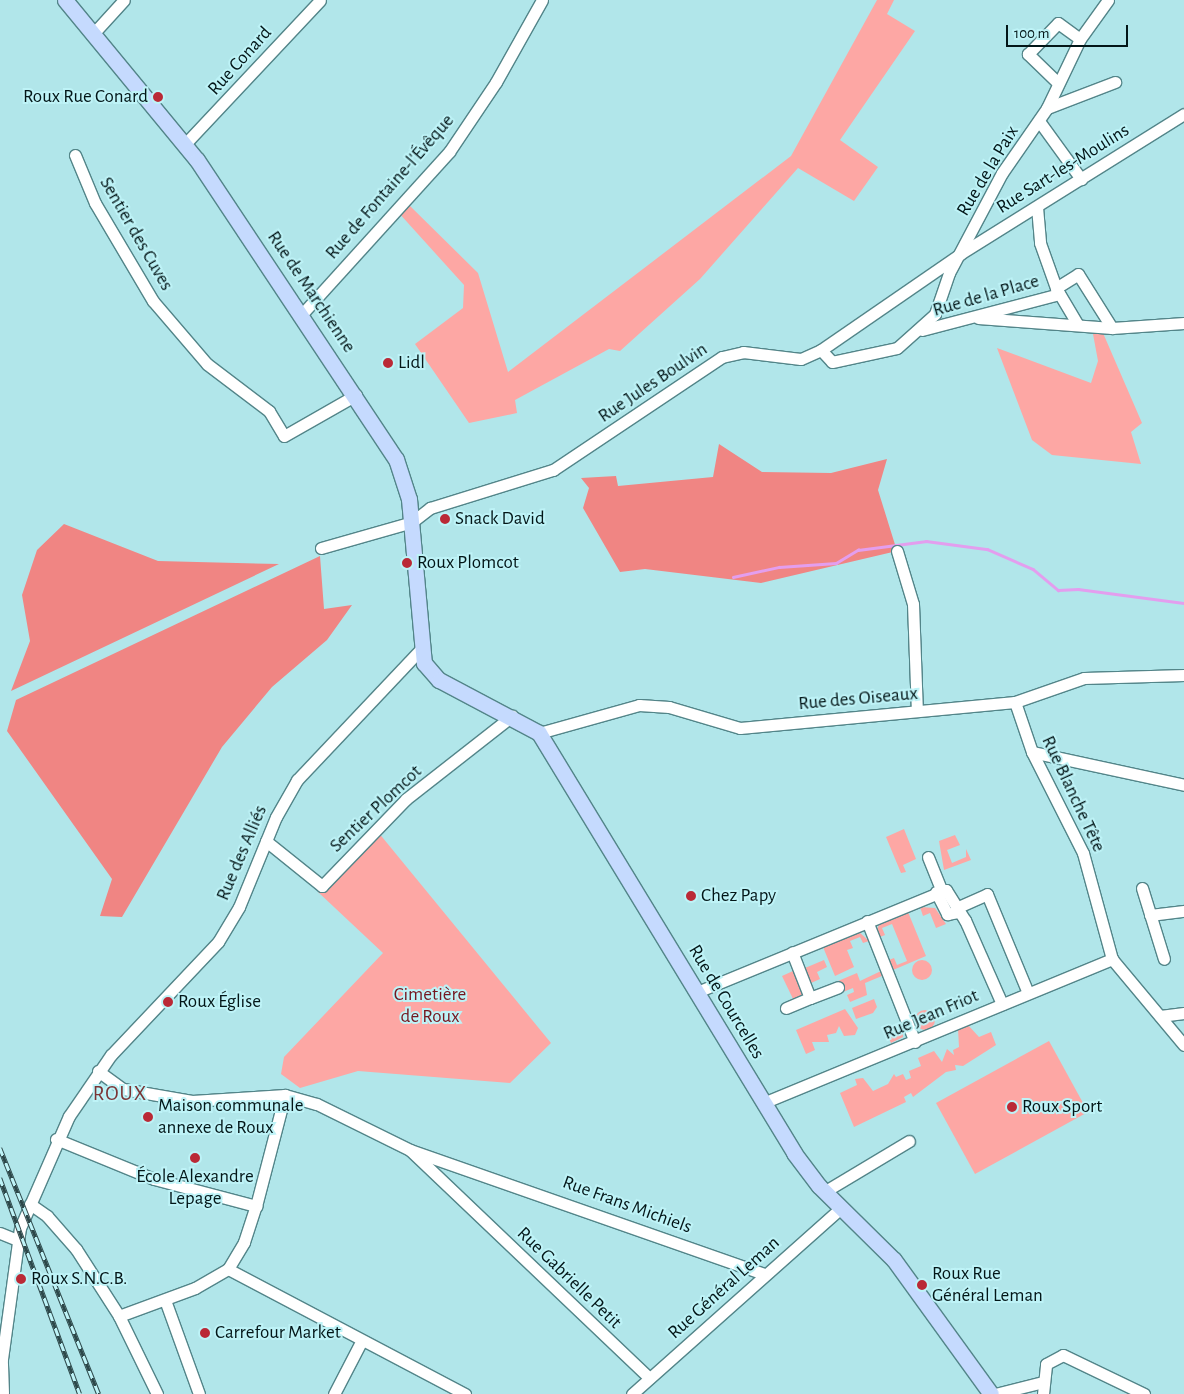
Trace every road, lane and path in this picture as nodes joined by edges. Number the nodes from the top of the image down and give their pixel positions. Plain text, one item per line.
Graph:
1 (65, 0) edge
2 (124, 0) edge
3 (320, 0) edge
4 (542, 0) edge
5 (1108, 0) edge
6 (92, 35) junction
7 (1080, 39) junction
8 (1114, 82) dead end
9 (1058, 83) junction
10 (1047, 108) junction
11 (1184, 114) edge
12 (1039, 121) junction
13 (185, 144) junction
14 (76, 155) dead end
15 (1082, 179) junction
16 (1037, 207) junction
17 (960, 254) junction
18 (1057, 291) junction
19 (302, 314) junction
20 (978, 318) junction
21 (1184, 323) edge
22 (1078, 325) junction
23 (1112, 328) junction
24 (922, 330) junction
25 (821, 350) junction
26 (356, 395) junction
27 (412, 522) junction
28 (321, 548) dead end
29 (897, 551) dead end
30 (420, 650) junction
31 (1184, 675) edge
32 (1015, 702) junction
33 (917, 711) junction
34 (512, 716) junction
35 (539, 733) junction
36 (1032, 752) junction
37 (1184, 785) edge
38 (266, 841) junction
39 (928, 857) dead end
40 (1142, 888) dead end
41 (941, 891) junction
42 (957, 910) junction
43 (1184, 910) edge
44 (1150, 915) junction
45 (867, 921) junction
46 (792, 952) junction
47 (1164, 958) dead end
48 (1112, 960) junction
49 (838, 988) dead end
50 (697, 992) junction
51 (1028, 993) junction
52 (810, 998) junction
53 (1002, 1004) junction
54 (786, 1008) dead end
55 (1184, 1013) edge
56 (1160, 1016) junction
57 (914, 1042) junction
58 (1184, 1045) edge
59 (98, 1071) junction
60 (285, 1095) junction
61 (763, 1103) junction
62 (56, 1139) junction
63 (909, 1141) dead end
64 (410, 1150) junction
65 (824, 1192) junction
66 (30, 1204) junction
67 (256, 1206) junction
68 (840, 1209) junction
69 (0, 1233) edge
70 (17, 1240) junction
71 (228, 1269) junction
72 (765, 1274) junction
73 (165, 1300) junction
74 (119, 1316) junction
75 (361, 1342) junction
76 (649, 1378) junction
77 (1043, 1388) edge
78 (4, 1394) edge
79 (157, 1394) edge
80 (199, 1394) edge
81 (334, 1394) edge
82 (465, 1394) edge
83 (632, 1394) edge
84 (991, 1394) edge
85 (995, 1394) edge
86 (1144, 1394) edge

1 - 6 main road, Rue de Marchienne
2 - 6 street
3 - 13 street, Rue Conard
4 - 19 street, Rue de Fontaine-l'Évêque
5 - 7 street, Rue de la Paix
6 - 13 main road, Rue de Marchienne
7 - 9 street, Rue de la Paix
7 - 9 street
8 - 10 street
9 - 10 street, Rue de la Paix
10 - 12 street, Rue de la Paix
11 - 15 street, Rue Sart-les-Moulins
12 - 15 street
12 - 17 street, Rue de la Paix
13 - 19 main road, Rue de Marchienne
14 - 26 street, Sentier des Cuves
15 - 16 street, Rue Sart-les-Moulins
16 - 17 street, Rue Sart-les-Moulins
16 - 18 street
17 - 24 street, Rue de la Paix
17 - 25 street, Rue Jules Boulvin
18 - 20 street, Rue de la Place
18 - 22 street
18 - 23 street, Rue de la Place
19 - 26 main road, Rue de Marchienne
20 - 22 street
20 - 24 street, Rue de la Place
21 - 23 street
22 - 23 street
24 - 25 street
25 - 27 street, Rue Jules Boulvin
26 - 27 main road, Rue de Marchienne
27 - 28 street
27 - 30 main road, Rue de Marchienne
29 - 33 street
30 - 34 main road, Rue de Courcelles
30 - 38 street, Rue des Alliés
31 - 32 street, Rue des Oiseaux
32 - 33 street, Rue des Oiseaux
32 - 36 street, Rue Blanche Tête
33 - 35 street, Rue des Oiseaux
34 - 35 main road, Rue de Courcelles
34 - 38 street, Sentier Plomcot
35 - 50 main road, Rue de Courcelles
36 - 37 street
36 - 48 street, Rue Blanche Tête
38 - 59 street, Rue des Alliés
39 - 41 street
40 - 44 street
41 - 42 street
41 - 45 street
42 - 51 street
42 - 53 street
43 - 44 street
44 - 47 street
45 - 46 street
45 - 57 street
46 - 50 street
46 - 52 street
48 - 51 street, Rue Jean Friot
48 - 56 street
49 - 52 street
50 - 61 main road, Rue de Courcelles
51 - 53 street, Rue Jean Friot
52 - 54 street
53 - 57 street, Rue Jean Friot
55 - 56 street
56 - 58 street
57 - 61 street, Rue Jean Friot
59 - 60 street
59 - 62 street, Rue des Alliés
60 - 64 street
60 - 67 street
61 - 65 main road, Rue de Courcelles
62 - 66 street, Rue des Alliés
62 - 67 street
63 - 65 street
64 - 72 street, Rue Frans Michiels
64 - 76 street, Rue Gabrielle Petit
65 - 68 main road, Rue de Courcelles
66 - 70 street, Rue des Alliés
66 - 74 street
67 - 71 street
68 - 72 street, Rue Général Leman
68 - 84 main road, Rue de Courcelles
69 - 70 street
70 - 78 street, Rue des Alliés
71 - 73 street
71 - 75 street
72 - 76 street, Rue Général Leman
73 - 74 street
73 - 80 street
74 - 79 street
75 - 81 street
75 - 82 street
76 - 83 street, Rue Général Leman
77 - 85 street
77 - 86 street

